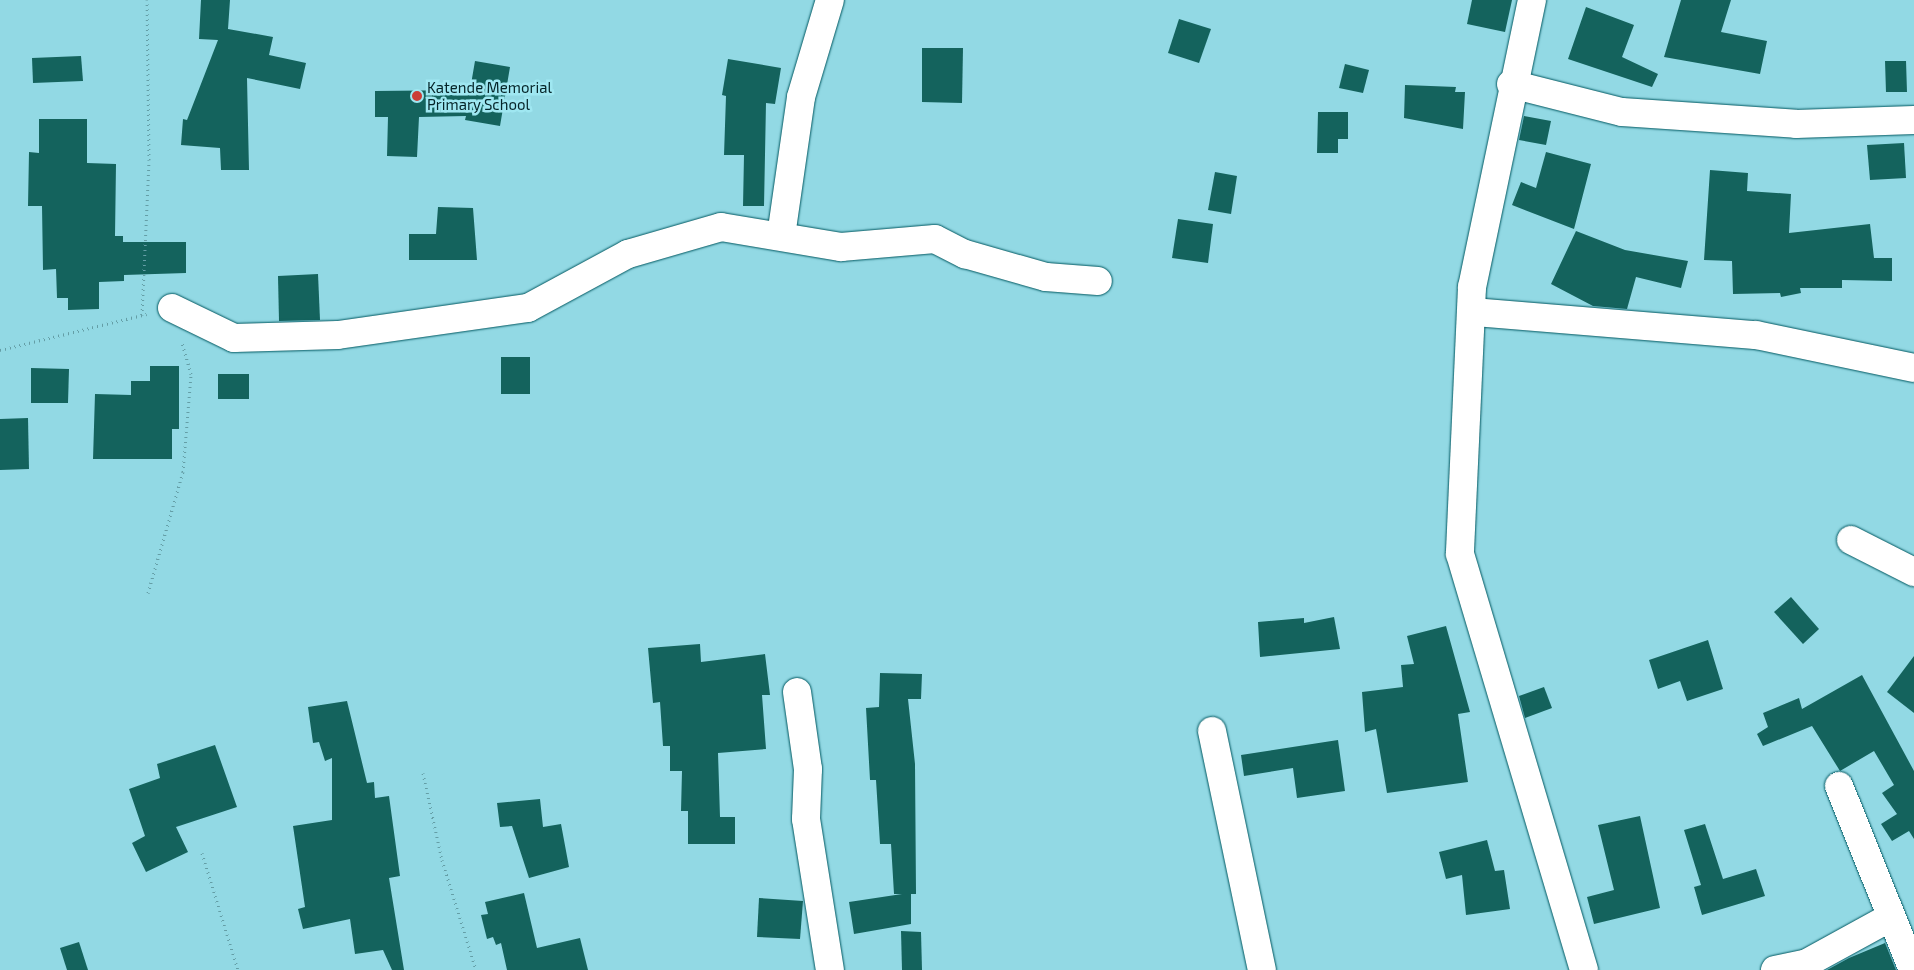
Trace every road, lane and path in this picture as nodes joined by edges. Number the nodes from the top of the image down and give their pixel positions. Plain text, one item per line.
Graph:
1 (147, 0) edge
2 (830, 0) edge
3 (1532, 0) edge
4 (1511, 84) junction
5 (1914, 120) edge
6 (781, 236) junction
7 (1098, 282) dead end
8 (172, 308) junction
9 (1474, 312) junction
10 (142, 315) junction
11 (0, 350) edge
12 (1914, 368) edge
13 (1851, 540) dead end
14 (1914, 572) edge
15 (148, 593) dead end
16 (798, 692) dead end
17 (1212, 731) dead end
18 (423, 774) dead end
19 (1839, 786) dead end
20 (202, 853) dead end
21 (1891, 917) junction
22 (238, 970) edge
23 (476, 970) edge
24 (830, 970) edge
25 (1262, 970) edge
26 (1584, 970) edge
27 (1775, 970) edge
28 (1913, 970) edge

1 - 10 path
2 - 6 street
3 - 4 street
4 - 5 street
4 - 9 street
6 - 7 street
6 - 8 street
8 - 10 path
8 - 15 path
9 - 12 street
9 - 26 street
10 - 11 path
13 - 14 street
16 - 24 street
17 - 25 street
18 - 23 path
19 - 21 street
20 - 22 path
21 - 27 street
21 - 28 street

